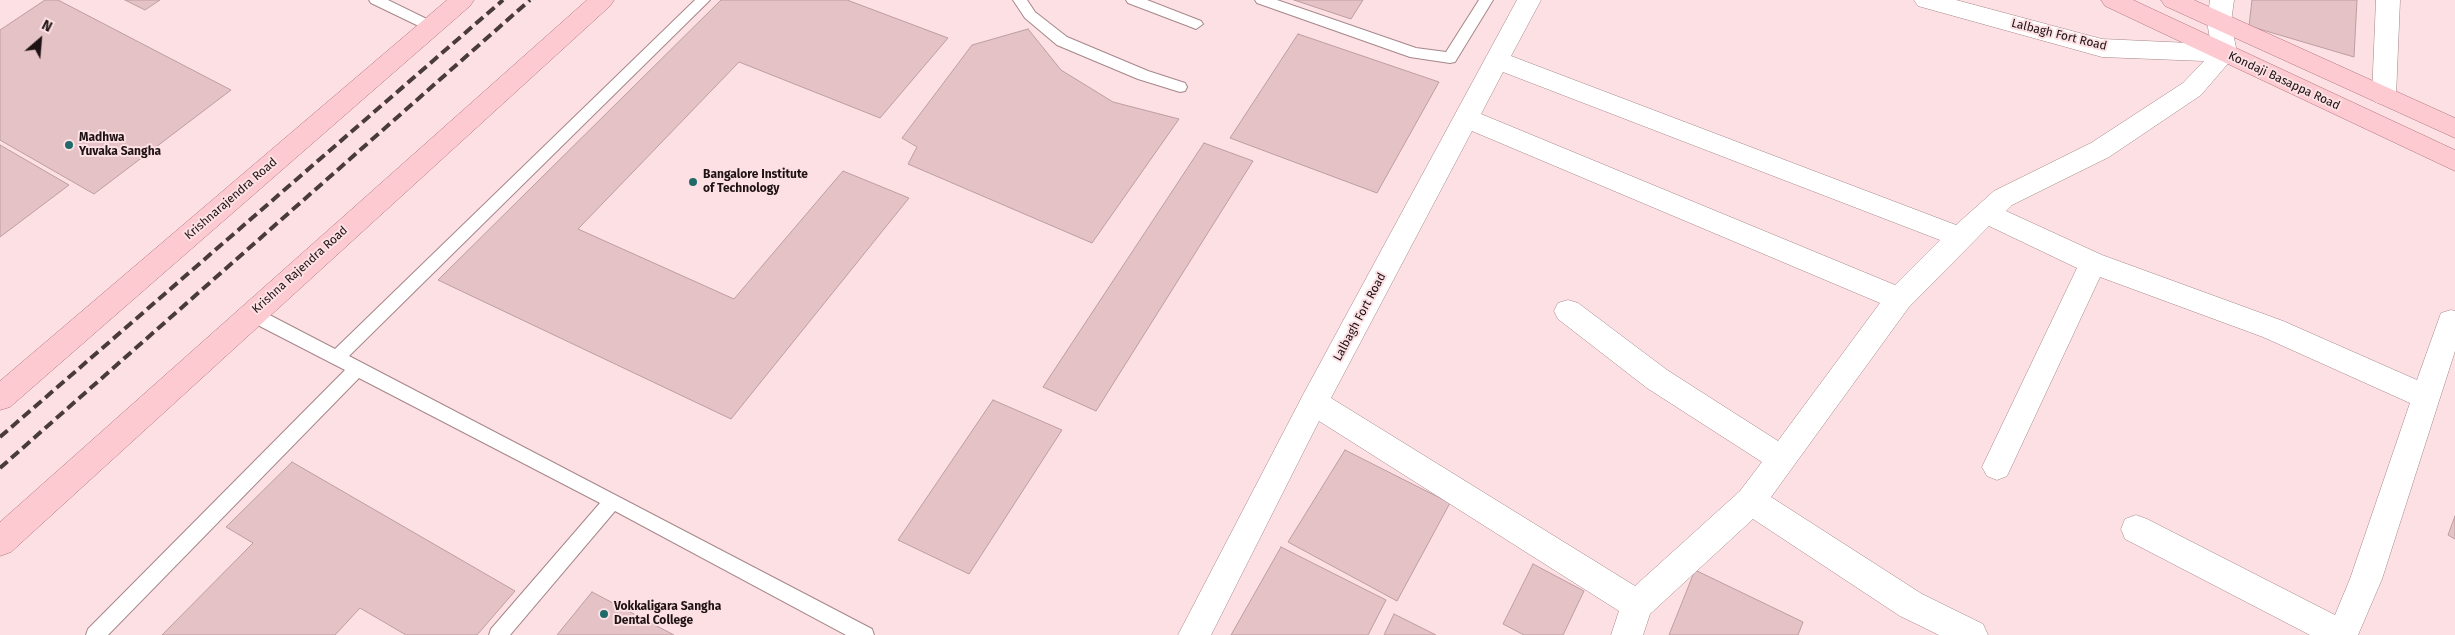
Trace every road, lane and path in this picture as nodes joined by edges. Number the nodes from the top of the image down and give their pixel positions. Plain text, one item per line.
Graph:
1 (376, 0) edge
2 (462, 0) edge
3 (602, 0) edge
4 (702, 0) edge
5 (1020, 0) edge
6 (1132, 0) edge
7 (1262, 0) edge
8 (1486, 0) edge
9 (1528, 0) edge
10 (1926, 0) edge
11 (2114, 0) edge
12 (2173, 0) edge
13 (2388, 0) edge
14 (2220, 11) edge
15 (1196, 24) dead end
16 (432, 27) junction
17 (2225, 53) junction
18 (1496, 60) junction
19 (1180, 87) dead end
20 (2384, 96) junction
21 (1466, 118) junction
22 (2455, 129) edge
23 (2455, 161) edge
24 (1987, 214) junction
25 (1960, 237) junction
26 (2093, 263) junction
27 (1899, 299) junction
28 (1568, 311) dead end
29 (252, 314) junction
30 (2455, 323) edge
31 (337, 358) junction
32 (358, 369) junction
33 (2426, 397) junction
34 (0, 398) edge
35 (1314, 402) junction
36 (1782, 459) junction
37 (1997, 466) dead end
38 (612, 501) junction
39 (1751, 501) junction
40 (2136, 529) dead end
41 (0, 542) edge
42 (1637, 605) junction
43 (95, 635) edge
44 (498, 635) edge
45 (865, 635) edge
46 (1194, 635) edge
47 (1627, 635) edge
48 (1972, 635) edge
49 (2342, 635) edge

1 - 16 lane
2 - 16 main road, Krishnarajendra Road
3 - 29 main road, Krishna Rajendra Road
4 - 31 lane
5 - 19 lane
6 - 15 lane
7 - 8 lane
9 - 18 street, Lalbagh Fort Road
10 - 17 street, Lalbagh Fort Road
11 - 17 main road, Kondaji Basappa Road
12 - 14 main road
13 - 20 street
14 - 17 street
14 - 20 main road
16 - 34 main road, Krishnarajendra Road
17 - 23 main road, Kondaji Basappa Road
17 - 24 street
18 - 21 street, Lalbagh Fort Road
18 - 25 street
20 - 22 main road
21 - 27 street
21 - 35 street, Lalbagh Fort Road
24 - 25 street
24 - 26 street
25 - 27 street
26 - 33 street
26 - 37 street
27 - 36 street
28 - 36 street
29 - 31 lane
29 - 41 main road, Krishna Rajendra Road
30 - 33 street
31 - 32 lane
32 - 38 lane
32 - 43 lane
33 - 49 street
35 - 42 street
35 - 46 street, Lalbagh Fort Road
36 - 39 street
38 - 44 lane
38 - 45 lane
39 - 42 street
39 - 48 street
40 - 49 street
42 - 47 street

